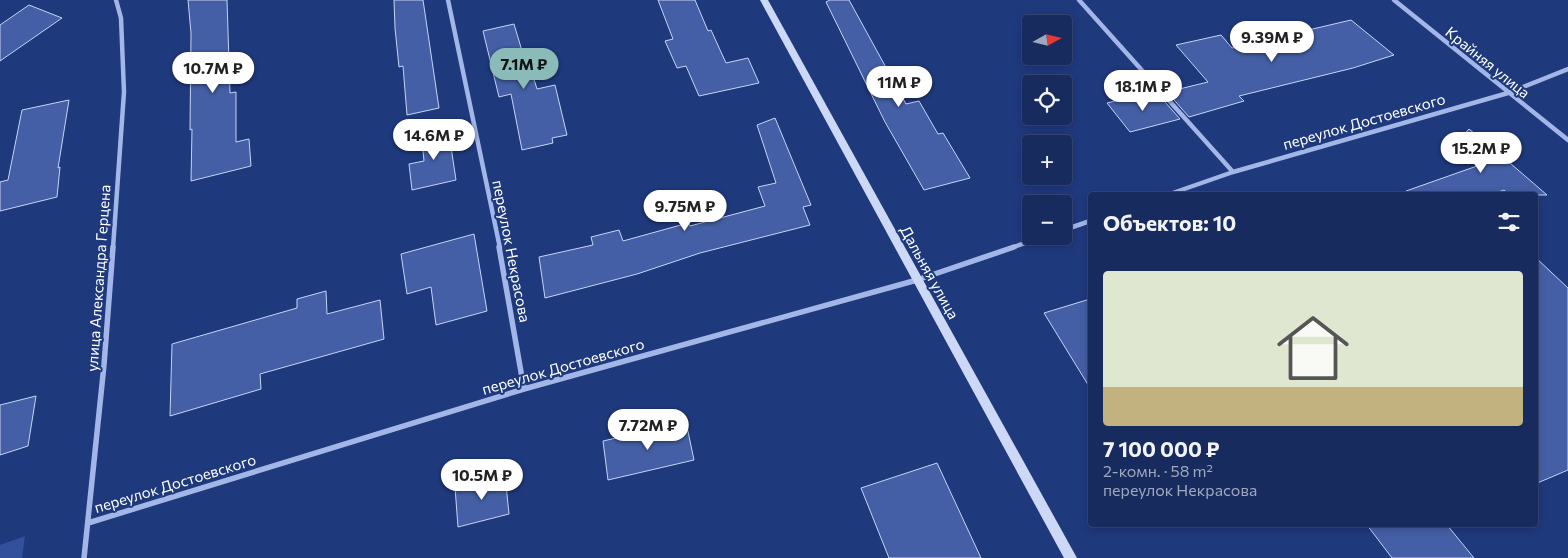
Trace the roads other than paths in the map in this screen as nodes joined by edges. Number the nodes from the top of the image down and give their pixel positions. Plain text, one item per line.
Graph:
1 (116, 0) edge
2 (448, 0) edge
3 (764, 0) edge
4 (1079, 0) edge
5 (1394, 0) edge
6 (1568, 69) edge
7 (1508, 93) junction
8 (1568, 140) edge
9 (1233, 172) junction
10 (1175, 192) edge
11 (1088, 222) edge
12 (1072, 227) edge
13 (1022, 244) edge
14 (917, 280) junction
15 (524, 389) junction
16 (88, 522) junction
17 (84, 558) edge
18 (1071, 558) edge

1 - 16 street, улица Александра Герцена
2 - 15 street, переулок Некрасова
3 - 14 main road, Дальняя улица
4 - 9 street
5 - 7 street, Крайняя улица
6 - 7 street, переулок Достоевского
7 - 8 street, Крайняя улица
7 - 9 street, переулок Достоевского
9 - 10 street, переулок Достоевского
11 - 12 street
13 - 14 street, переулок Достоевского
14 - 15 street, переулок Достоевского
14 - 18 main road, Дальняя улица
15 - 16 street, переулок Достоевского
16 - 17 street, улица Александра Герцена

